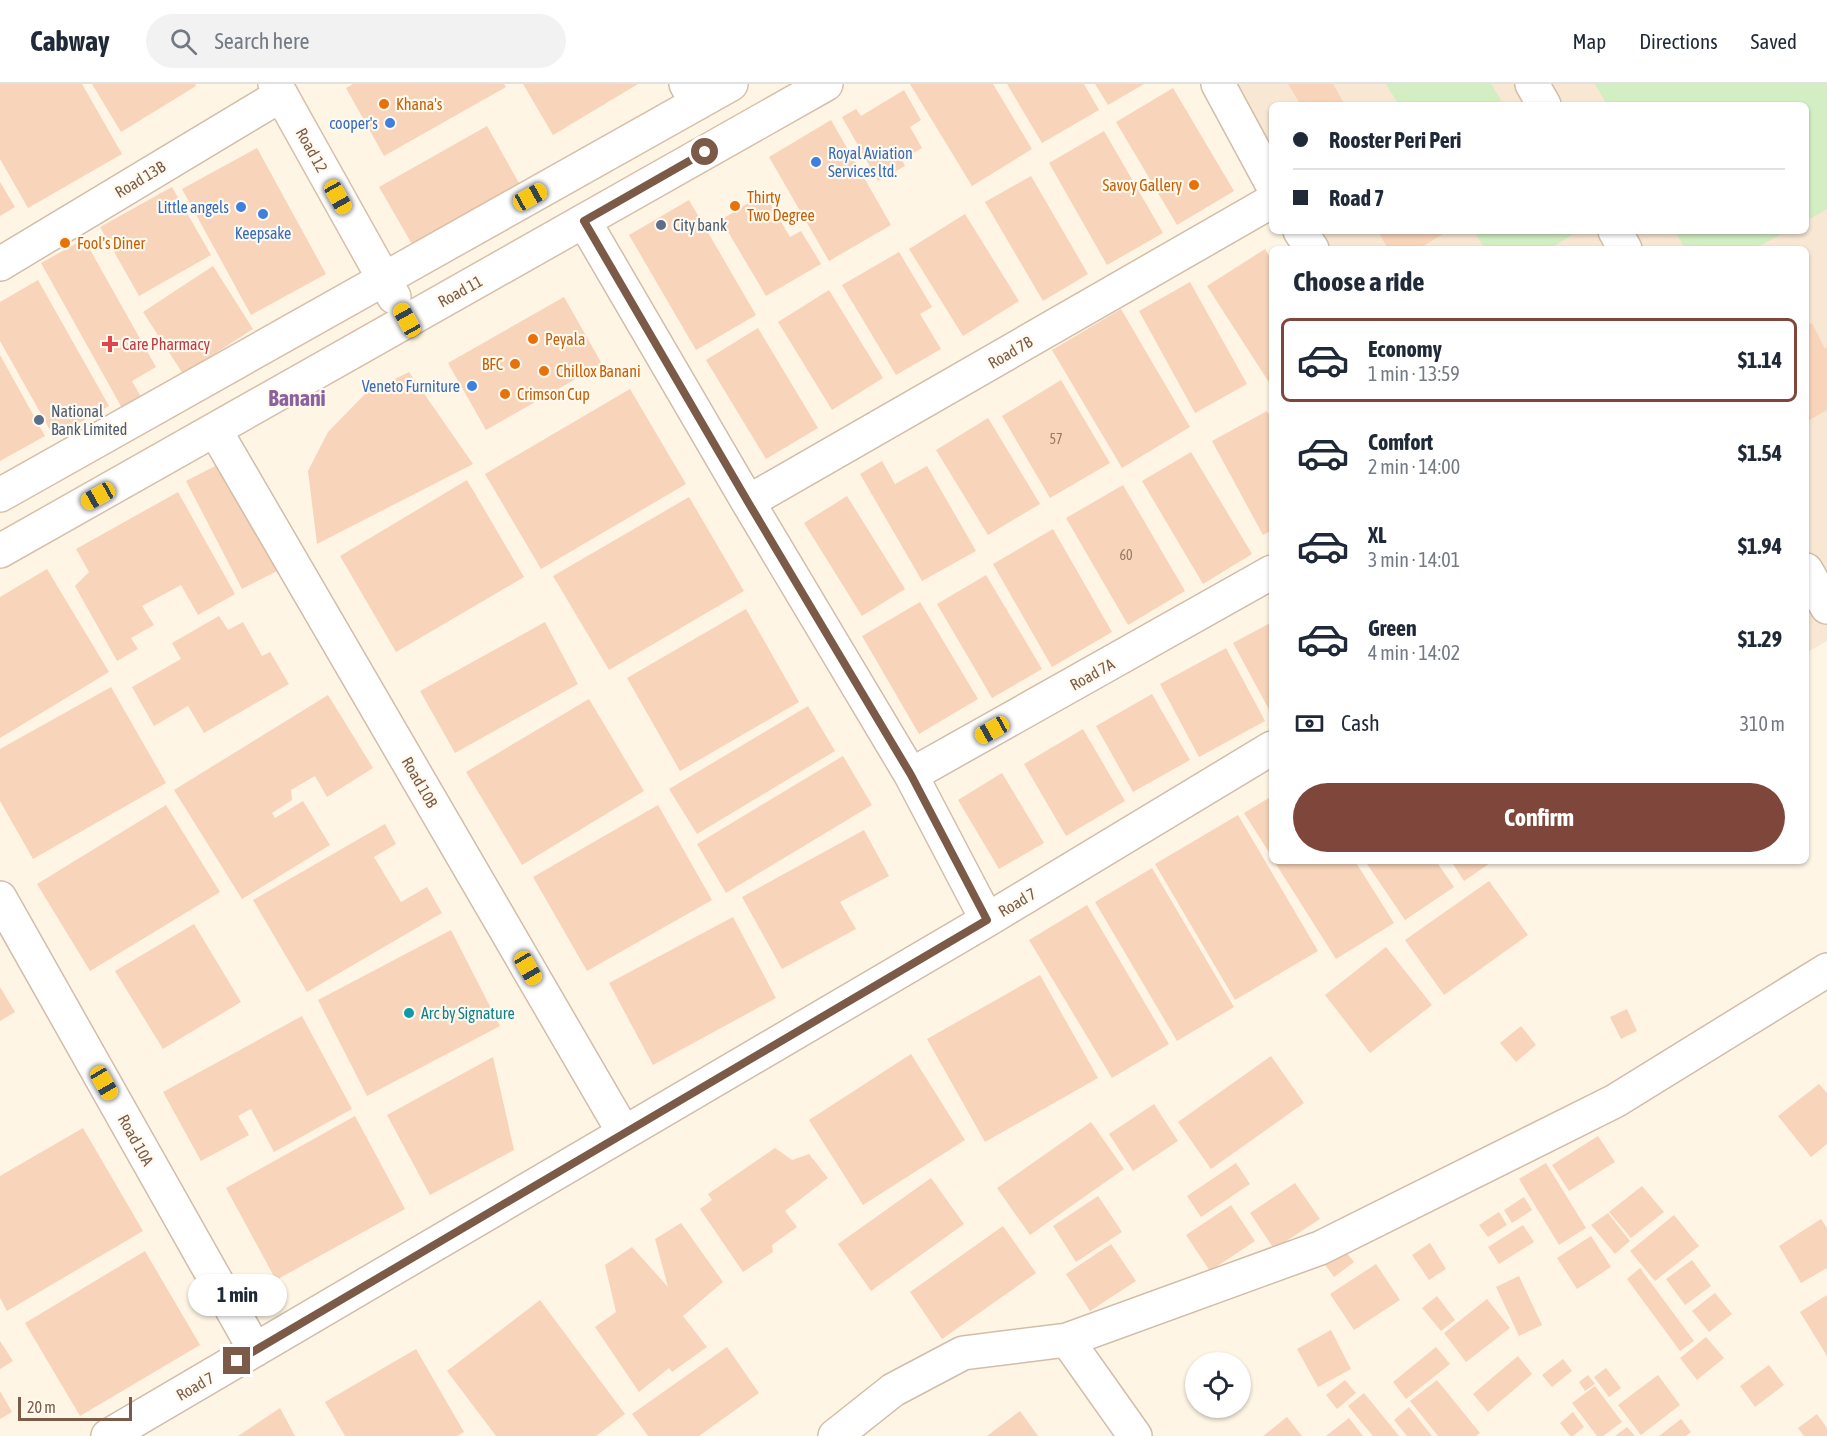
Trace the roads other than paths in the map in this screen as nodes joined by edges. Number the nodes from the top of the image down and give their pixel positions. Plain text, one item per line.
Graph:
1 (731, 84) edge
2 (826, 84) edge
3 (1218, 84) edge
4 (1532, 84) edge
5 (278, 90) edge
6 (692, 93) edge
7 (1542, 102) edge
8 (1269, 178) edge
9 (1269, 203) edge
10 (584, 221) junction
11 (0, 264) edge
12 (384, 279) junction
13 (407, 320) junction
14 (215, 430) junction
15 (0, 495) edge
16 (748, 502) junction
17 (0, 551) edge
18 (1269, 574) edge
19 (1809, 575) edge
20 (1827, 608) edge
21 (1269, 750) edge
22 (911, 775) junction
23 (0, 898) edge
24 (987, 920) junction
25 (1827, 970) edge
26 (624, 1133) junction
27 (1067, 1340) junction
28 (255, 1350) junction
29 (108, 1436) edge
30 (835, 1436) edge
31 (1135, 1436) edge

1 - 6 street
2 - 10 street, Road 11
3 - 8 street
4 - 7 street
5 - 11 street, Road 13B
5 - 12 street, Road 12
6 - 12 street
9 - 16 street, Road 7B
10 - 13 street, Road 11
10 - 16 street
12 - 13 street, Road 12
12 - 15 street
13 - 14 street, Road 11
14 - 17 street, Road 11
14 - 26 street, Road 10B
16 - 22 street
18 - 22 street, Road 7A
19 - 20 street
21 - 24 street, Road 7
22 - 24 street
23 - 28 street, Road 10A
24 - 26 street, Road 7
25 - 27 street
26 - 28 street, Road 7
27 - 30 street
27 - 31 street
28 - 29 street, Road 7

